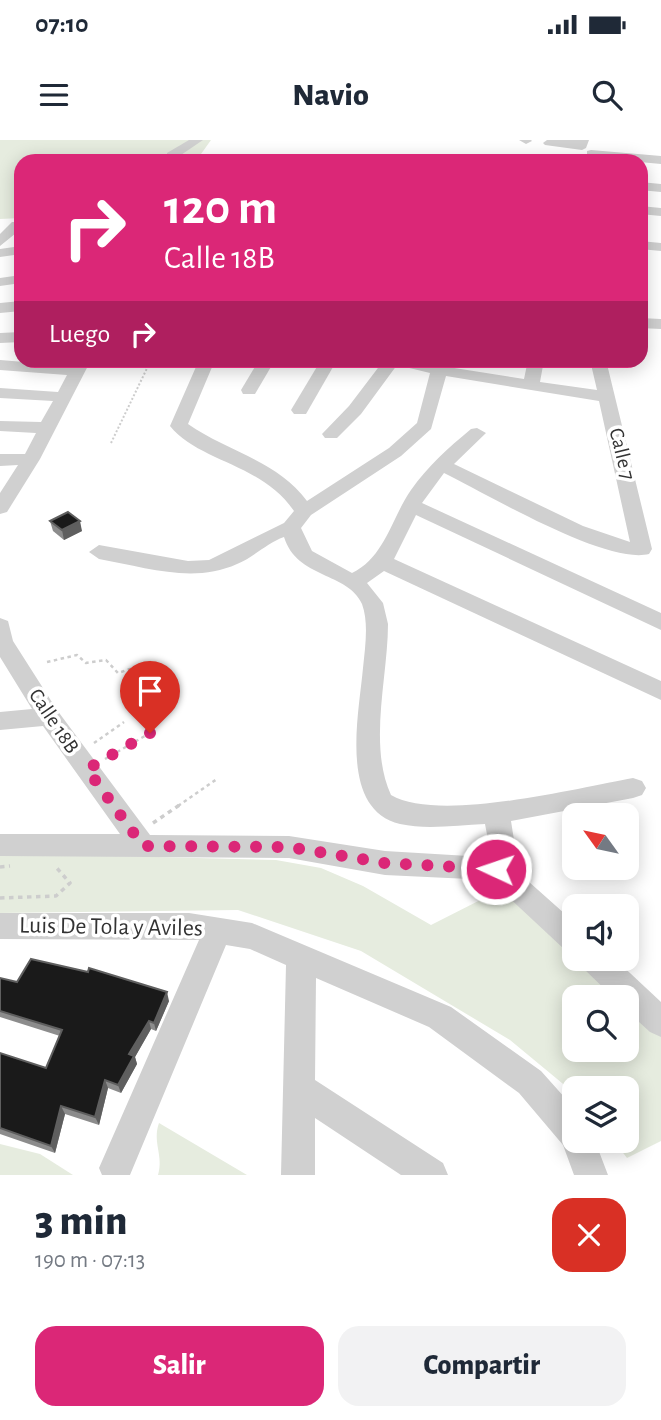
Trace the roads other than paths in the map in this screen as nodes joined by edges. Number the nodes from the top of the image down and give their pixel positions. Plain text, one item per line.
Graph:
1 (197, 140) edge
2 (583, 140) edge
3 (549, 143) dead end
4 (174, 154) edge
5 (79, 368) edge
6 (203, 368) edge
7 (262, 368) edge
8 (326, 368) edge
9 (389, 368) edge
10 (439, 368) edge
11 (449, 368) edge
12 (534, 368) edge
13 (600, 368) edge
14 (531, 386) junction
15 (249, 390) dead end
16 (0, 393) edge
17 (63, 397) junction
18 (608, 397) junction
19 (300, 410) dead end
20 (0, 426) edge
21 (47, 428) junction
22 (477, 433) dead end
23 (331, 434) dead end
24 (31, 459) junction
25 (0, 460) edge
26 (440, 464) junction
27 (411, 505) junction
28 (0, 508) edge
29 (298, 519) junction
30 (99, 552) dead end
31 (384, 563) junction
32 (354, 582) junction
33 (661, 622) edge
34 (0, 627) edge
35 (661, 691) edge
36 (49, 716) junction
37 (0, 721) edge
38 (633, 788) dead end
39 (496, 813) junction
40 (139, 840) junction
41 (7, 855) edge
42 (496, 869) junction
43 (1, 921) edge
44 (218, 929) junction
45 (562, 929) edge
46 (301, 955) junction
47 (607, 971) edge
48 (661, 1022) edge
49 (298, 1088) junction
50 (562, 1119) edge
51 (583, 1153) edge
52 (116, 1168) dead end
53 (298, 1175) edge
54 (431, 1175) edge
55 (591, 1175) edge

1 - 4 street
2 - 3 street
5 - 17 street
6 - 29 street
7 - 15 street
8 - 19 street
9 - 23 street
10 - 29 street
11 - 14 street
12 - 14 street
13 - 18 street, Calle 7
14 - 18 street
16 - 17 street
17 - 21 street
18 - 26 street, Calle 7
20 - 21 street
21 - 24 street
22 - 26 street
24 - 25 street
24 - 28 street
26 - 27 street
27 - 31 street
27 - 33 street
29 - 30 street
29 - 32 street
31 - 32 street
31 - 35 street
32 - 39 street
34 - 36 street, Calle 18B
36 - 37 street
36 - 40 street, Calle 18B
38 - 39 street
39 - 42 street
40 - 41 street
40 - 42 street
42 - 45 street
43 - 44 street, Luis De Tola y Aviles
44 - 46 street, Luis De Tola y Aviles
44 - 52 street
46 - 49 street
46 - 50 street, Luis De Tola y Aviles
47 - 48 street
49 - 53 street
49 - 54 street
51 - 55 street

